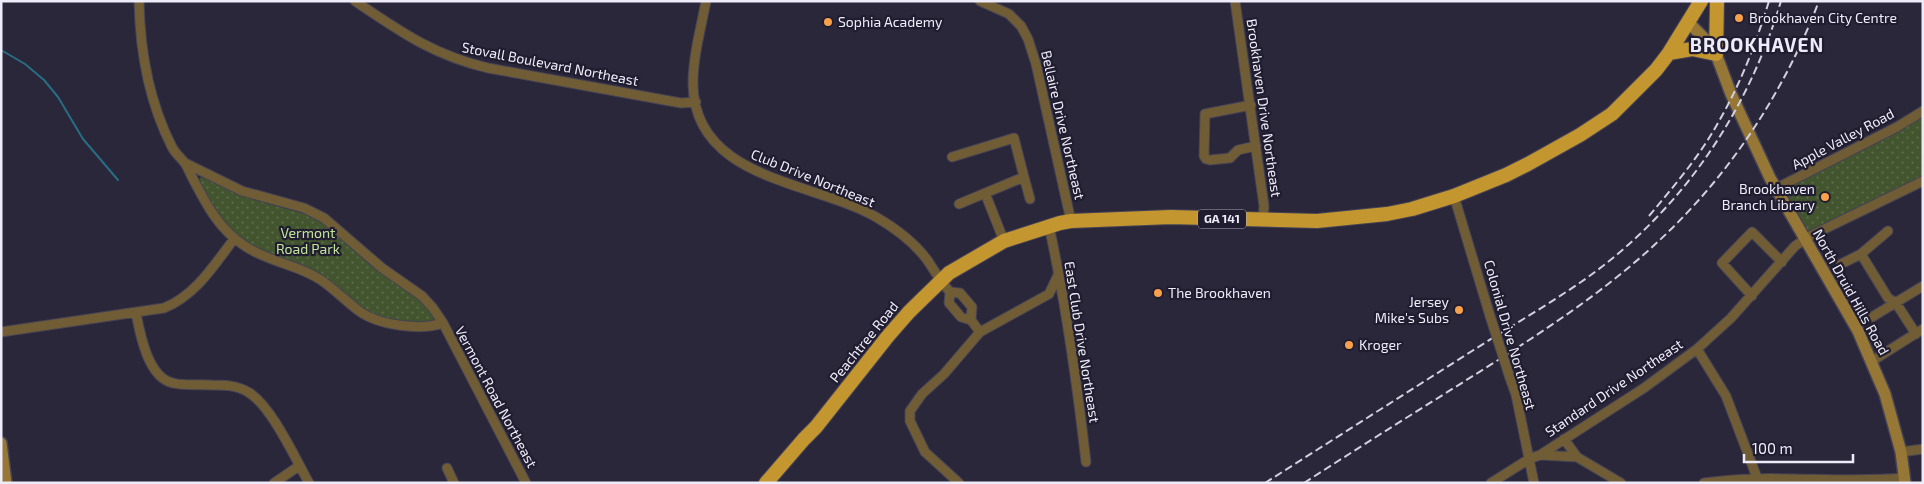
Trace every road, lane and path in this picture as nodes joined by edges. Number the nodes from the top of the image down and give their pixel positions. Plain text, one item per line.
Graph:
1 (139, 1) edge
2 (355, 1) edge
3 (706, 1) edge
4 (980, 1) edge
5 (1235, 1) edge
6 (1701, 1) edge
7 (1717, 1) edge
8 (1688, 22) junction
9 (1669, 54) junction
10 (1716, 54) junction
11 (696, 102) junction
12 (1251, 105) junction
13 (1923, 111) edge
14 (1256, 146) junction
15 (952, 156) dead end
16 (185, 163) junction
17 (1024, 176) junction
18 (1923, 181) edge
19 (1775, 189) junction
20 (986, 193) junction
21 (1454, 196) junction
22 (1030, 199) dead end
23 (959, 204) dead end
24 (1263, 220) junction
25 (1071, 221) junction
26 (1049, 226) junction
27 (1888, 231) dead end
28 (234, 239) junction
29 (1805, 239) junction
30 (1004, 241) junction
31 (1861, 254) junction
32 (1782, 262) junction
33 (1841, 264) dead end
34 (1058, 275) junction
35 (939, 280) junction
36 (1923, 286) edge
37 (950, 292) junction
38 (1752, 296) junction
39 (1896, 303) junction
40 (136, 313) junction
41 (1872, 317) dead end
42 (972, 320) junction
43 (442, 323) junction
44 (1, 332) edge
45 (980, 332) junction
46 (1919, 332) edge
47 (1697, 349) junction
48 (1872, 361) junction
49 (1564, 439) junction
50 (1, 443) edge
51 (1923, 449) edge
52 (1901, 452) junction
53 (1540, 455) junction
54 (1577, 457) junction
55 (1529, 459) junction
56 (1086, 462) dead end
57 (299, 466) junction
58 (447, 468) dead end
59 (1759, 480) edge
60 (1905, 480) edge
61 (6, 483) edge
62 (274, 483) edge
63 (309, 483) edge
64 (454, 483) edge
65 (526, 483) edge
66 (766, 483) edge
67 (959, 483) edge
68 (1491, 483) edge
69 (1534, 483) edge
70 (1621, 483) edge
71 (1704, 483) edge

1 - 16 street, Vermont Road Northeast
2 - 11 street, Stovall Boulevard Northeast
3 - 11 street, Club Drive Northeast
4 - 25 street, Bellaire Drive Northeast
5 - 12 street, Brookhaven Drive Northeast
6 - 8 highway, GA 141
7 - 10 highway
8 - 9 highway, GA 141
8 - 10 main road, North Druid Hills Road
9 - 10 highway
9 - 21 highway, GA 141
10 - 19 main road, North Druid Hills Road
11 - 35 street, Club Drive Northeast
12 - 14 street, Brookhaven Drive Northeast
12 - 14 street
13 - 19 street, Apple Valley Road
14 - 24 street, Brookhaven Drive Northeast
15 - 17 street
16 - 28 street, Vermont Road Northeast
16 - 43 street, Vermont Road Northeast
17 - 20 street
17 - 22 street
18 - 29 street, Standard Drive Northeast
19 - 29 main road, North Druid Hills Road
20 - 23 street
20 - 30 street
21 - 24 highway, GA 141
21 - 55 street, Colonial Drive Northeast, bridge
24 - 25 highway, GA 141
25 - 26 highway, GA 141
26 - 30 highway, GA 141
26 - 34 street, East Club Drive Northeast
27 - 31 street
28 - 40 street
28 - 43 street, Vermont Road Northeast
29 - 32 street, Standard Drive Northeast
29 - 48 main road, North Druid Hills Road
30 - 35 highway, Peachtree Road / GA 141
31 - 33 street
31 - 39 street
32 - 38 street, Standard Drive Northeast
32 - 38 street
34 - 45 street
34 - 56 street, East Club Drive Northeast
35 - 37 street, Club Drive Northeast
35 - 66 highway, Peachtree Road / GA 141
36 - 39 street
37 - 42 street
37 - 42 street
38 - 47 street, Standard Drive Northeast
39 - 41 street
39 - 46 street
40 - 44 street
40 - 57 street
42 - 45 street
43 - 65 street, Vermont Road Northeast
45 - 67 street
46 - 48 street
47 - 49 street, Standard Drive Northeast
47 - 59 street
48 - 52 main road, North Druid Hills Road
49 - 53 street, Standard Drive Northeast
49 - 54 street
50 - 61 main road
51 - 52 street
52 - 60 main road, North Druid Hills Road
53 - 54 street
53 - 55 street, Standard Drive Northeast
54 - 70 street
55 - 68 street, Standard Drive Northeast
55 - 69 street, Colonial Drive Northeast
57 - 62 street
57 - 63 street
58 - 64 street
59 - 60 street
59 - 71 street

